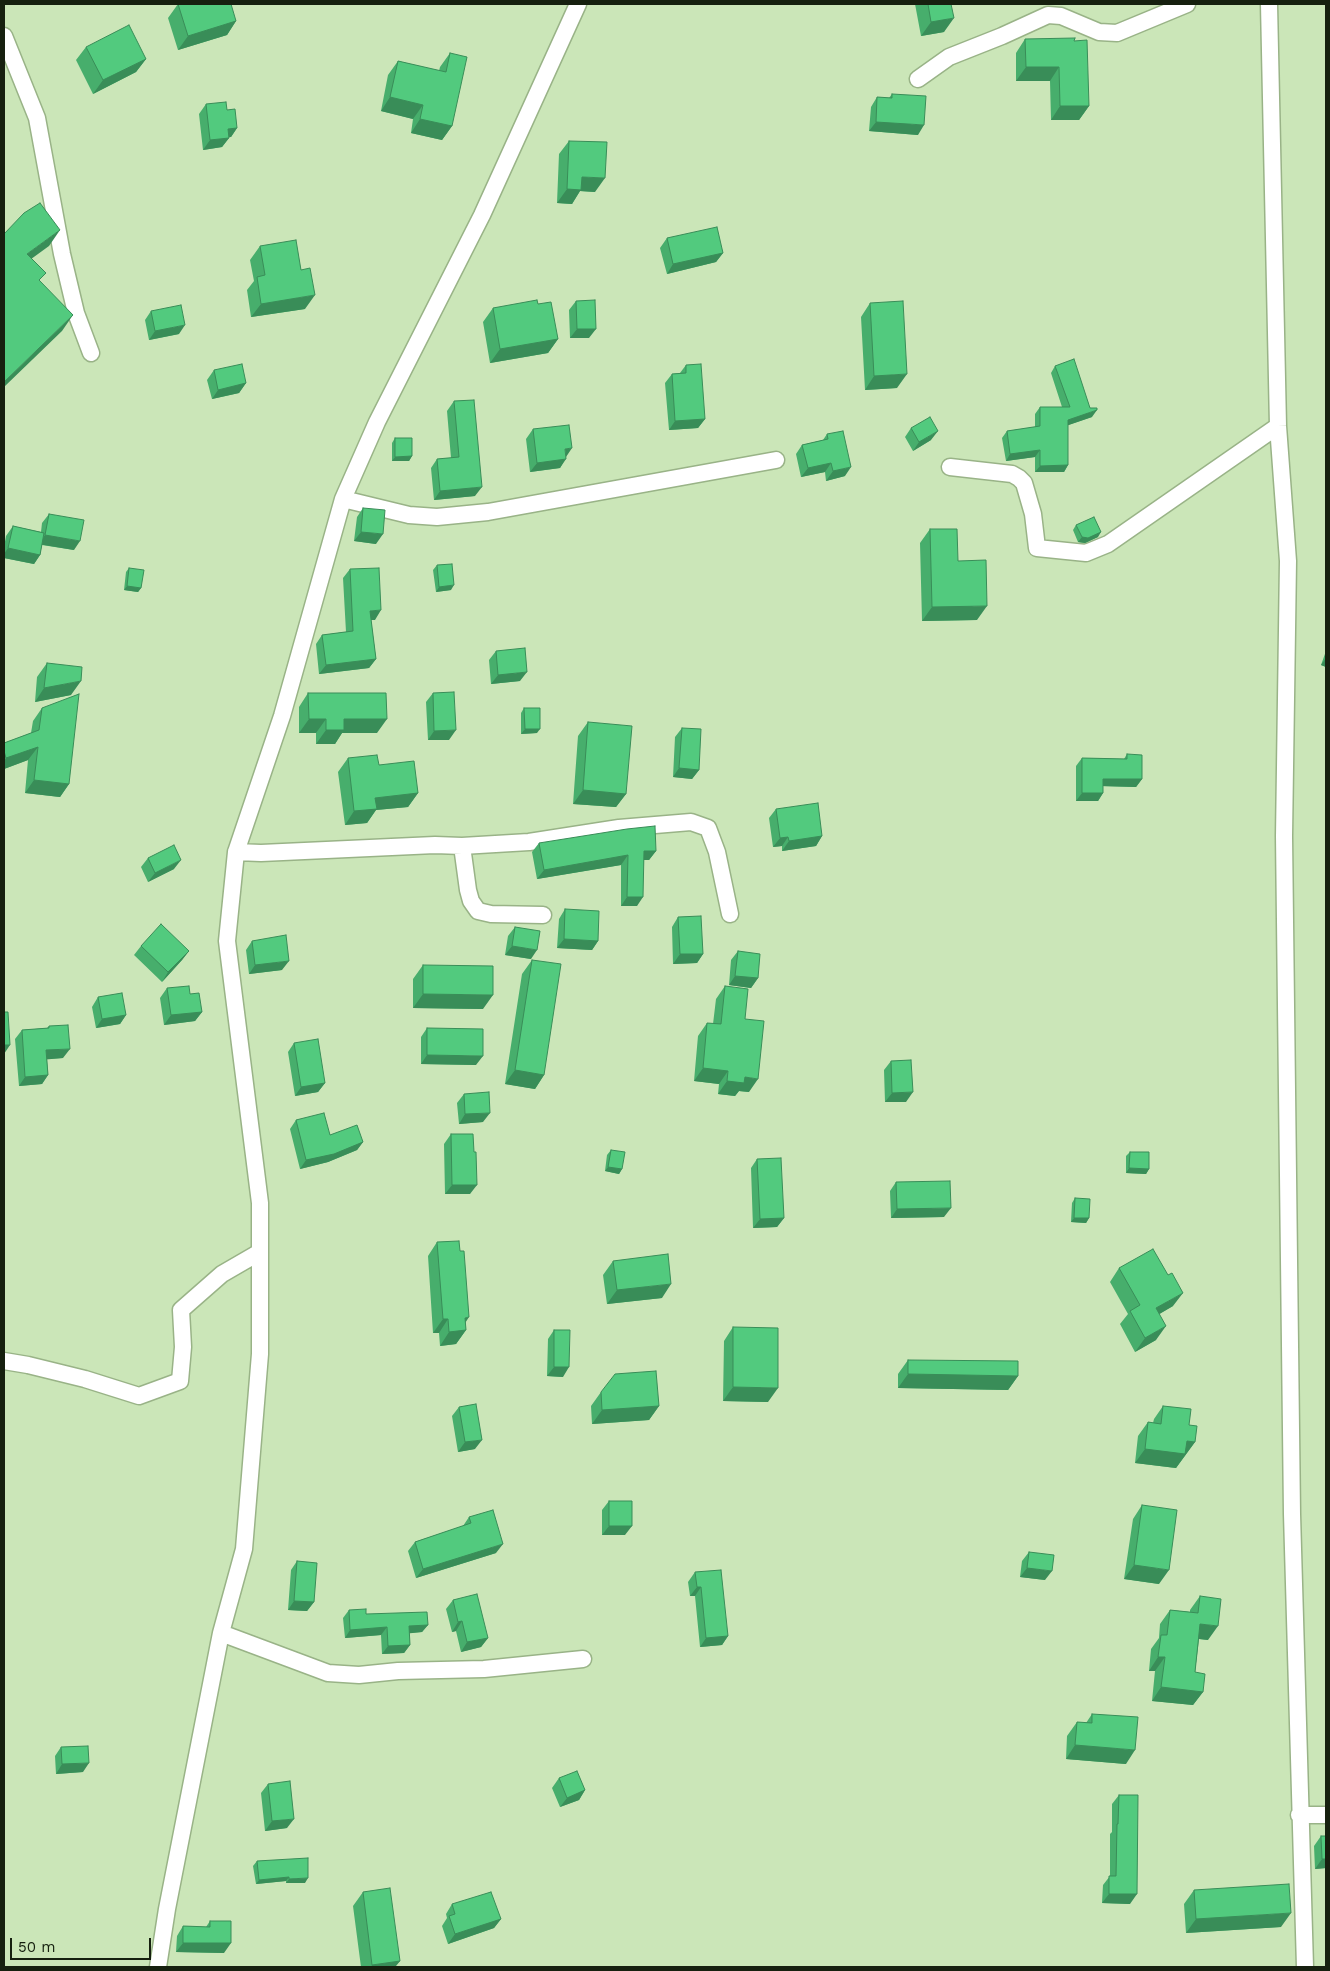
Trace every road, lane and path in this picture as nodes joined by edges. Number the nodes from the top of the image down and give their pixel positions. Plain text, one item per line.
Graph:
1 (578, 4) edge
2 (1187, 4) edge
3 (1269, 4) edge
4 (4, 36) edge
5 (918, 79) dead end
6 (91, 353) dead end
7 (1278, 426) junction
8 (776, 460) dead end
9 (950, 468) dead end
10 (343, 499) junction
11 (462, 846) junction
12 (236, 852) junction
13 (730, 914) dead end
14 (543, 915) dead end
15 (260, 1252) junction
16 (4, 1362) edge
17 (221, 1633) junction
18 (583, 1659) dead end
19 (1300, 1815) junction
20 (1326, 1815) edge
21 (158, 1967) edge
22 (1305, 1967) edge

1 - 10 street
2 - 5 street
3 - 7 street
4 - 6 street
7 - 9 street
7 - 19 street
8 - 10 street
10 - 12 street
11 - 12 street
11 - 13 street
11 - 14 street
12 - 15 street
15 - 16 street
15 - 17 street
17 - 18 street
17 - 21 street
19 - 20 street
19 - 22 street

